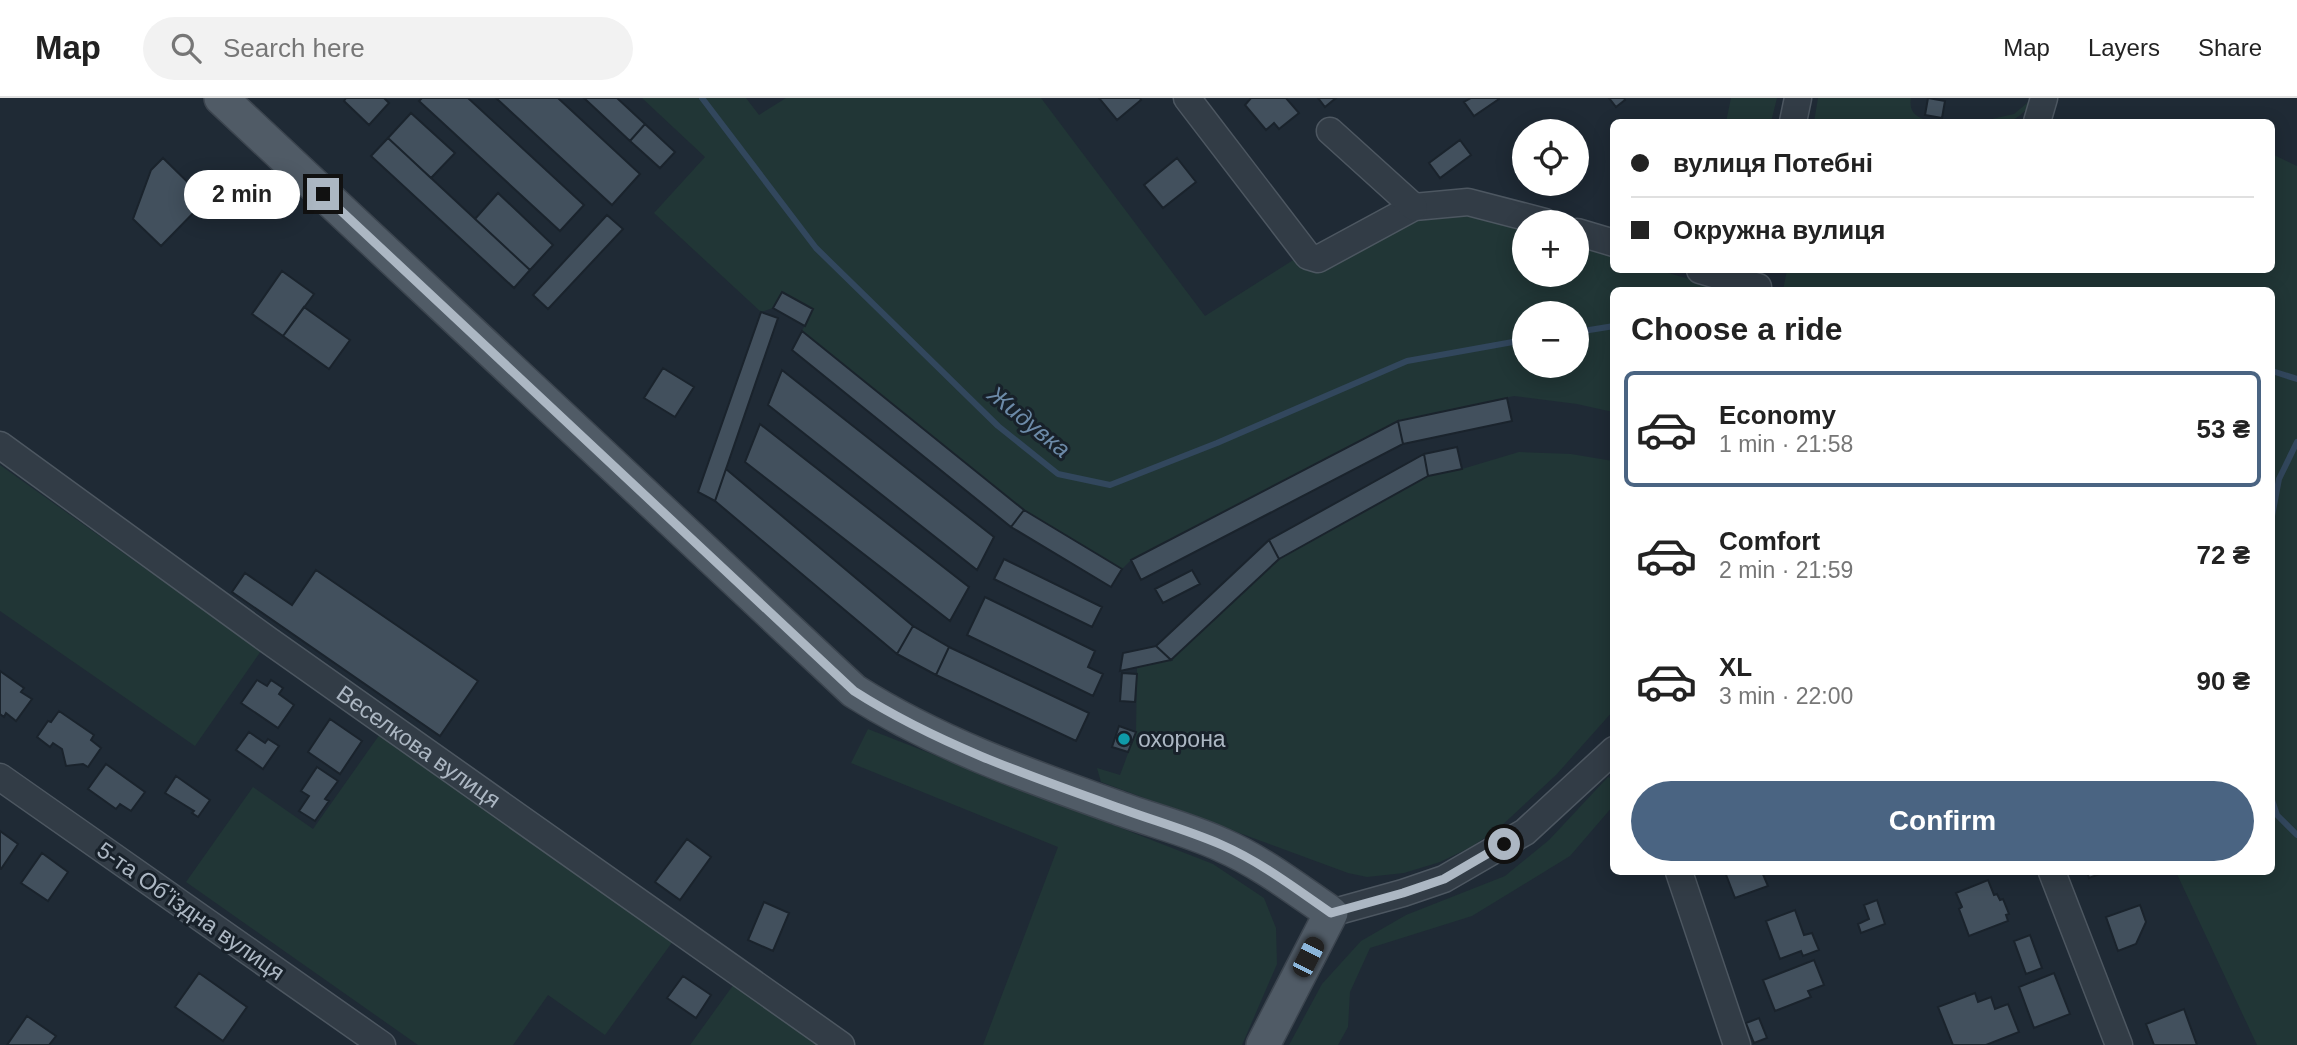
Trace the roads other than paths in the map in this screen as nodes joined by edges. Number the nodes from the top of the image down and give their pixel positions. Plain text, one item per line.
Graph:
1 (220, 98) edge
2 (1187, 98) edge
3 (1798, 98) edge
4 (2044, 98) edge
5 (1794, 119) edge
6 (2037, 119) edge
7 (1330, 131) dead end
8 (1414, 207) junction
9 (1512, 213) edge
10 (1589, 236) edge
11 (1610, 242) edge
12 (1715, 273) edge
13 (1759, 282) edge
14 (0, 445) edge
15 (1610, 754) edge
16 (0, 777) edge
17 (1680, 875) edge
18 (2053, 875) edge
19 (1331, 913) junction
20 (382, 1045) edge
21 (841, 1045) edge
22 (1263, 1045) edge
23 (1737, 1045) edge
24 (2119, 1045) edge

1 - 19 main road
2 - 8 street
3 - 5 street
4 - 6 street
7 - 8 street
8 - 9 street
10 - 11 street
12 - 13 street
14 - 21 street, Веселкова вулиця
15 - 19 street
16 - 20 street, 5-та Обʼїздна вулиця
17 - 23 street
18 - 24 street
19 - 22 main road

